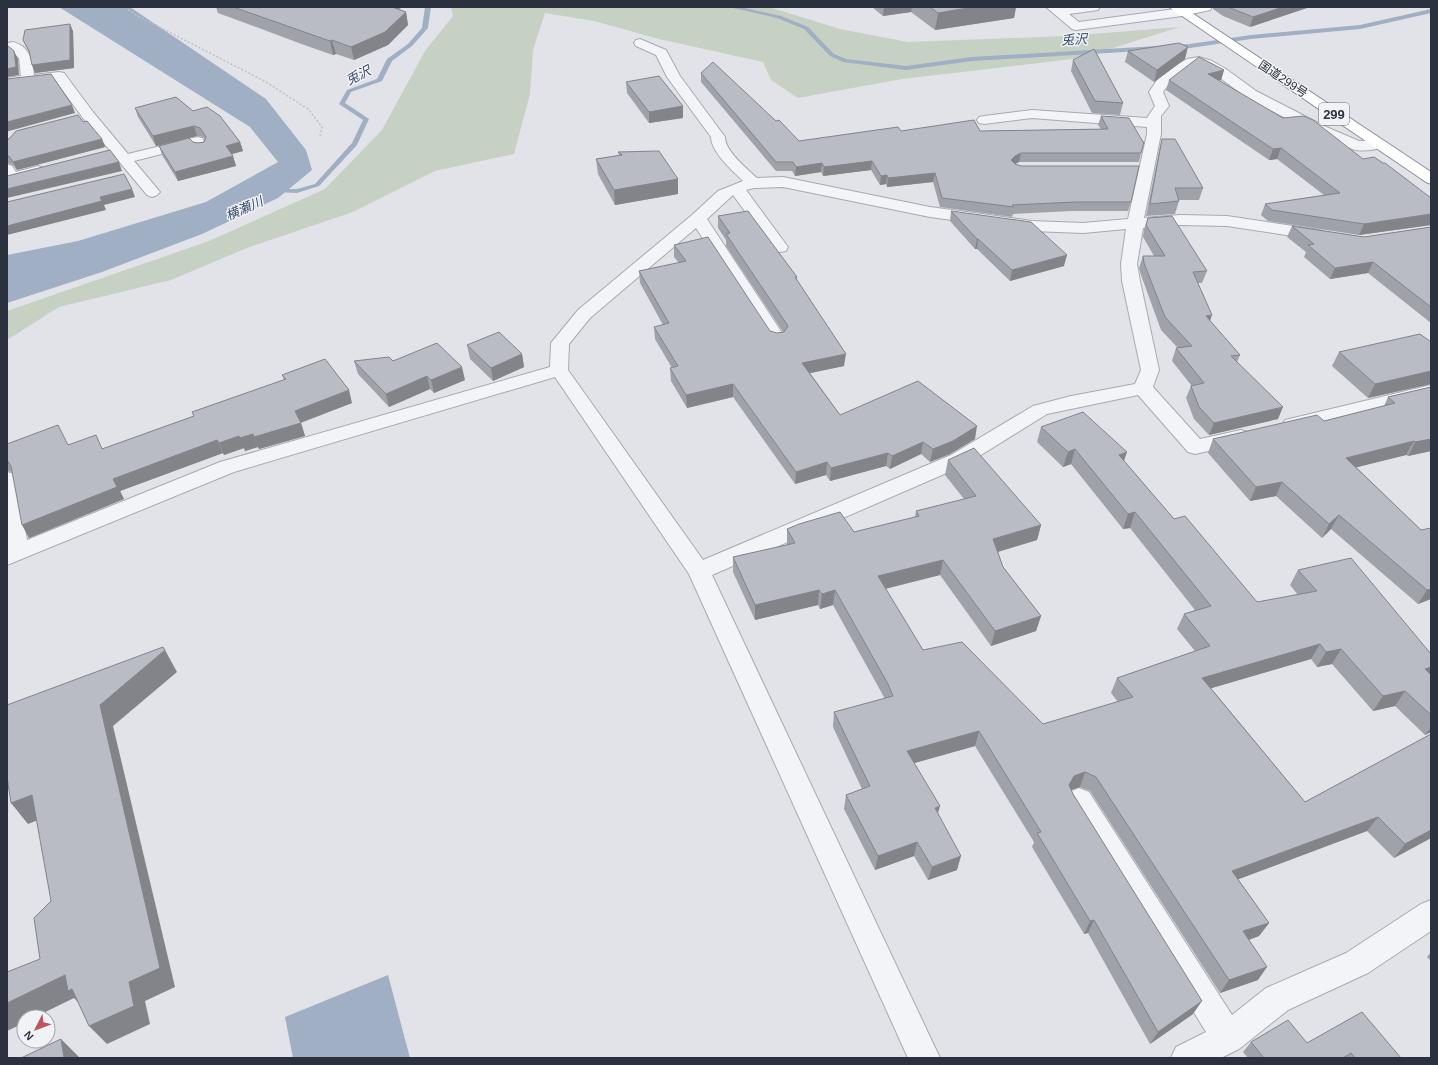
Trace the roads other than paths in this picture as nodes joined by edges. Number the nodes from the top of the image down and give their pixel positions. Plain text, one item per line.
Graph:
1 (1094, 7) edge
2 (1206, 7) edge
3 (1055, 9) edge
4 (1178, 9) edge
5 (640, 43) dead end
6 (13, 46) dead end
7 (28, 80) junction
8 (7, 82) edge
9 (88, 115) junction
10 (74, 119) edge
11 (984, 120) dead end
12 (1154, 123) junction
13 (1379, 144) junction
14 (201, 147) edge
15 (102, 154) edge
16 (121, 154) junction
17 (49, 168) edge
18 (1130, 169) edge
19 (1146, 169) junction
20 (137, 173) junction
21 (9, 174) edge
22 (122, 177) edge
23 (1431, 179) edge
24 (753, 183) junction
25 (736, 188) junction
26 (152, 192) dead end
27 (698, 218) junction
28 (1135, 224) junction
29 (1335, 238) edge
30 (780, 248) dead end
31 (777, 339) edge
32 (559, 370) junction
33 (1143, 388) junction
34 (1431, 391) edge
35 (1277, 429) edge
36 (1256, 434) edge
37 (7, 480) edge
38 (12, 554) edge
39 (699, 571) junction
40 (1079, 800) edge
41 (1431, 914) edge
42 (1228, 1038) junction
43 (924, 1058) edge
44 (1187, 1058) edge

1 - 3 street
2 - 4 main road
3 - 4 street
4 - 13 main road, 国道299号 / 299
5 - 24 street
6 - 7 street
7 - 8 street
7 - 9 street
9 - 10 street
9 - 16 street
11 - 12 street
12 - 13 street
12 - 19 street
13 - 23 main road, 国道299号 / 299
14 - 16 street
15 - 16 street
16 - 20 street
17 - 21 street
18 - 19 street
19 - 28 street
20 - 22 street
20 - 26 street
24 - 25 street
24 - 28 street
25 - 27 street
25 - 30 street
27 - 31 street
27 - 32 street
28 - 29 street
28 - 33 street
32 - 38 street
32 - 39 street
33 - 36 street
33 - 39 street
34 - 35 street
37 - 38 street
39 - 43 street
40 - 42 street
41 - 42 street
42 - 44 street

